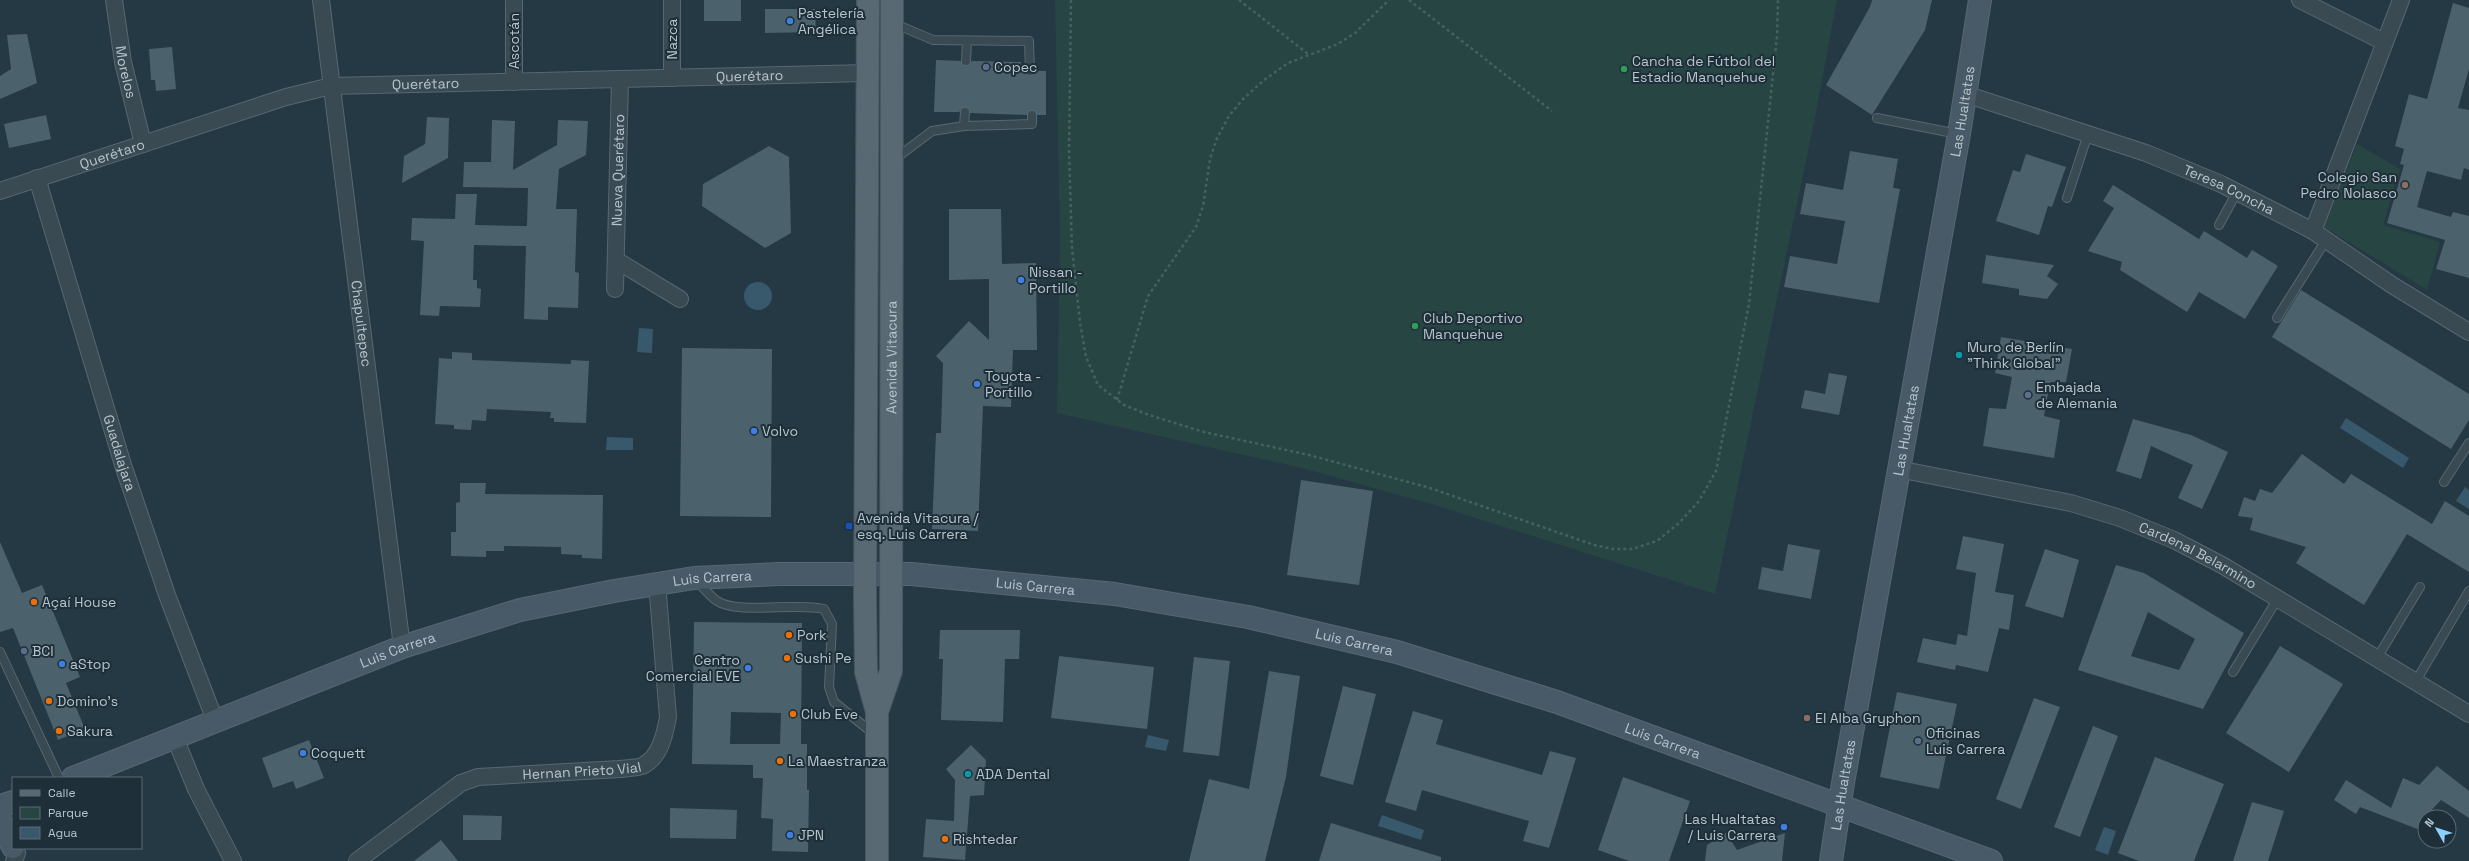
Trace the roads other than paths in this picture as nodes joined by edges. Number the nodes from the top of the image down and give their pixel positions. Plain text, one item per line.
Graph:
1 (114, 0) edge
2 (321, 0) edge
3 (514, 0) edge
4 (672, 0) edge
5 (868, 0) edge
6 (892, 0) edge
7 (1980, 0) edge
8 (2300, 0) edge
9 (2401, 0) edge
10 (892, 22) junction
11 (967, 41) junction
12 (2384, 42) junction
13 (966, 61) dead end
14 (1030, 71) dead end
15 (868, 73) junction
16 (672, 78) junction
17 (620, 79) junction
18 (514, 82) junction
19 (331, 86) junction
20 (1965, 94) junction
21 (965, 112) dead end
22 (1032, 115) dead end
23 (1877, 118) dead end
24 (964, 126) junction
25 (1958, 134) junction
26 (2088, 134) junction
27 (143, 144) junction
28 (893, 161) junction
29 (38, 178) junction
30 (0, 191) edge
31 (2237, 192) junction
32 (2067, 198) dead end
33 (2219, 225) dead end
34 (2313, 230) junction
35 (2326, 240) junction
36 (616, 260) junction
37 (615, 289) dead end
38 (680, 299) dead end
39 (2277, 318) dead end
40 (2469, 332) edge
41 (2469, 443) edge
42 (1898, 469) junction
43 (2444, 482) dead end
44 (865, 574) junction
45 (892, 574) junction
46 (694, 578) junction
47 (657, 583) junction
48 (2420, 587) dead end
49 (2469, 591) edge
50 (2278, 598) junction
51 (402, 647) junction
52 (0, 652) edge
53 (2377, 658) junction
54 (2233, 672) dead end
55 (2416, 681) junction
56 (877, 712) junction
57 (2469, 714) edge
58 (216, 722) junction
59 (876, 736) junction
60 (175, 738) junction
61 (59, 777) edge
62 (76, 777) edge
63 (12, 802) edge
64 (1840, 805) junction
65 (0, 806) edge
66 (0, 822) edge
67 (12, 846) edge
68 (233, 861) edge
69 (357, 861) edge
70 (877, 861) edge
71 (1831, 861) edge
72 (1990, 861) edge

1 - 27 street, Morelos
2 - 19 street, Chapultepec
3 - 18 street, Ascotán
4 - 16 street, Nazca
5 - 15 main road, Avenida Vitacura
6 - 10 main road, Avenida Vitacura
7 - 20 street, Las Hualtatas
8 - 12 street
9 - 12 street
10 - 11 lane
10 - 28 main road, Avenida Vitacura
11 - 13 lane
11 - 14 lane
12 - 34 street
15 - 16 street, Querétaro
15 - 44 main road, Avenida Vitacura
16 - 17 street, Querétaro
17 - 18 street, Querétaro
17 - 36 street, Nueva Querétaro
18 - 19 street, Querétaro
19 - 27 street, Querétaro
19 - 51 street, Chapultepec
20 - 25 street, Las Hualtatas
20 - 26 street, Teresa Concha
21 - 24 lane
22 - 24 lane
23 - 25 lane
24 - 28 lane
25 - 42 street, Las Hualtatas
26 - 31 street, Teresa Concha
26 - 32 lane
27 - 29 street, Querétaro
28 - 45 main road, Avenida Vitacura
29 - 30 street, Querétaro
29 - 58 street, Guadalajara
31 - 33 lane
31 - 34 street, Teresa Concha
34 - 35 street, Teresa Concha
35 - 39 lane
35 - 40 street, Teresa Concha
36 - 37 street, Nueva Querétaro
36 - 38 street
41 - 43 lane
42 - 50 street, Cardenal Belarmino
42 - 64 street, Las Hualtatas
44 - 45 street, Luis Carrera
44 - 46 street, Luis Carrera
44 - 56 main road, Avenida Vitacura
45 - 56 main road, Avenida Vitacura
45 - 64 street, Luis Carrera
46 - 47 street, Luis Carrera
46 - 59 lane
47 - 51 street, Luis Carrera
47 - 69 street, Hernan Prieto Vial
48 - 53 lane
49 - 55 lane
50 - 53 street, Cardenal Belarmino
50 - 54 lane
51 - 58 street, Luis Carrera
52 - 61 lane
53 - 55 street, Cardenal Belarmino
55 - 57 street, Cardenal Belarmino
56 - 59 main road, Avenida Vitacura
58 - 60 street, Luis Carrera
59 - 70 main road, Avenida Vitacura
60 - 62 street, Luis Carrera
60 - 68 street
63 - 65 street
64 - 71 street, Las Hualtatas
64 - 72 street, Luis Carrera
66 - 67 street

